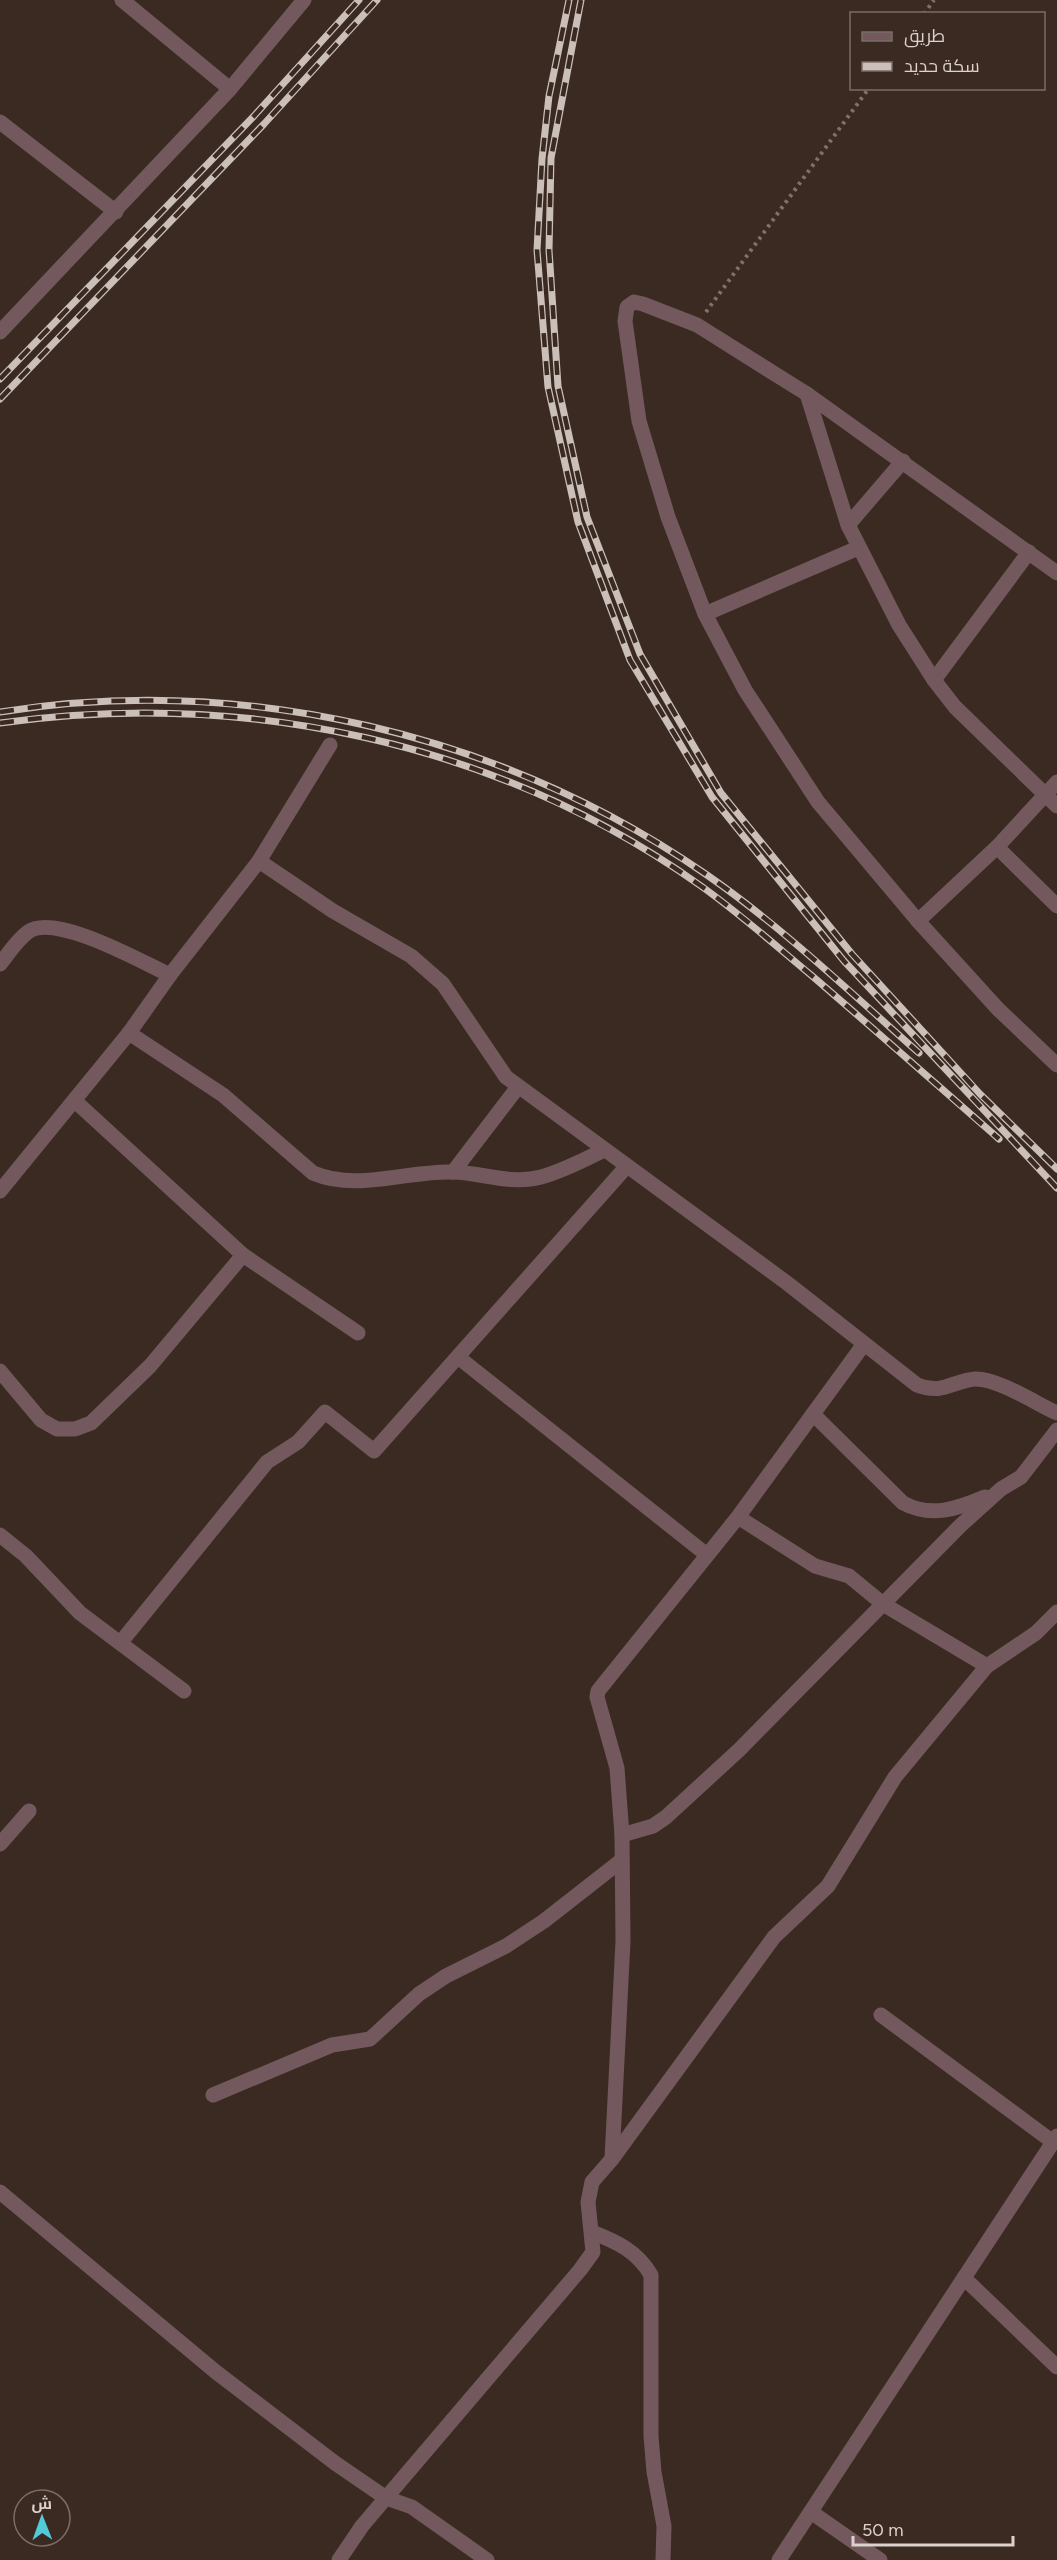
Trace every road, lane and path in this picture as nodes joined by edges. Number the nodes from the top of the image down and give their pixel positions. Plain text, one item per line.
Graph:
1 (122, 0) edge
2 (304, 0) edge
3 (230, 90) junction
4 (868, 90) edge
5 (0, 122) edge
6 (116, 212) junction
7 (697, 325) junction
8 (0, 332) edge
9 (807, 394) junction
10 (903, 461) junction
11 (848, 525) junction
12 (858, 548) junction
13 (1029, 552) junction
14 (1057, 573) edge
15 (705, 614) junction
16 (934, 680) junction
17 (330, 745) dead end
18 (1057, 782) edge
19 (1052, 801) edge
20 (997, 847) junction
21 (259, 861) junction
22 (1057, 906) edge
23 (918, 921) junction
24 (0, 964) edge
25 (170, 975) junction
26 (129, 1033) junction
27 (1057, 1065) edge
28 (518, 1087) junction
29 (75, 1101) junction
30 (604, 1150) junction
31 (627, 1166) junction
32 (453, 1172) junction
33 (0, 1191) edge
34 (243, 1255) junction
35 (358, 1333) dead end
36 (864, 1344) junction
37 (458, 1357) junction
38 (0, 1371) edge
39 (1057, 1413) edge
40 (813, 1414) junction
41 (1057, 1430) edge
42 (1001, 1489) junction
43 (738, 1517) junction
44 (0, 1535) edge
45 (707, 1555) junction
46 (883, 1604) junction
47 (1057, 1612) edge
48 (121, 1642) junction
49 (987, 1666) junction
50 (184, 1691) dead end
51 (29, 1811) dead end
52 (622, 1835) junction
53 (0, 1845) edge
54 (622, 1860) junction
55 (881, 2015) dead end
56 (213, 2095) dead end
57 (1055, 2139) edge
58 (612, 2159) junction
59 (0, 2192) edge
60 (592, 2232) junction
61 (964, 2278) junction
62 (1057, 2367) edge
63 (386, 2498) junction
64 (811, 2512) junction
65 (339, 2560) edge
66 (487, 2560) edge
67 (663, 2560) edge
68 (779, 2560) edge
69 (880, 2560) edge

1 - 3 street
2 - 3 street
3 - 6 street
4 - 7 path
5 - 6 street
6 - 8 street
7 - 9 street
7 - 15 street
9 - 10 street
9 - 11 street
10 - 11 street
10 - 13 street
11 - 12 street
12 - 15 street
12 - 16 street
13 - 14 street
13 - 16 street
15 - 23 street
16 - 19 street
17 - 21 street
18 - 19 street
19 - 20 street
20 - 22 street
20 - 23 street
21 - 25 street
21 - 28 street
23 - 27 street
24 - 25 street
25 - 26 street
26 - 29 street
26 - 32 street
28 - 30 street
28 - 32 street
29 - 33 street
29 - 34 street
30 - 31 street
30 - 32 street
31 - 36 street
31 - 37 street
34 - 35 street
34 - 38 street
36 - 39 street
36 - 40 street
37 - 45 street
37 - 48 street
40 - 42 street
40 - 43 street
41 - 42 street
42 - 46 street
43 - 45 street
43 - 46 street
44 - 48 street
45 - 52 street
46 - 49 street
46 - 52 street
47 - 49 street
48 - 50 street
49 - 58 street
51 - 53 street
52 - 54 street
54 - 56 street
54 - 58 street
55 - 57 street
57 - 61 street
58 - 60 street
59 - 63 street
60 - 63 street
60 - 67 street
61 - 62 street
61 - 64 street
63 - 65 street
63 - 66 street
64 - 68 street
64 - 69 street

